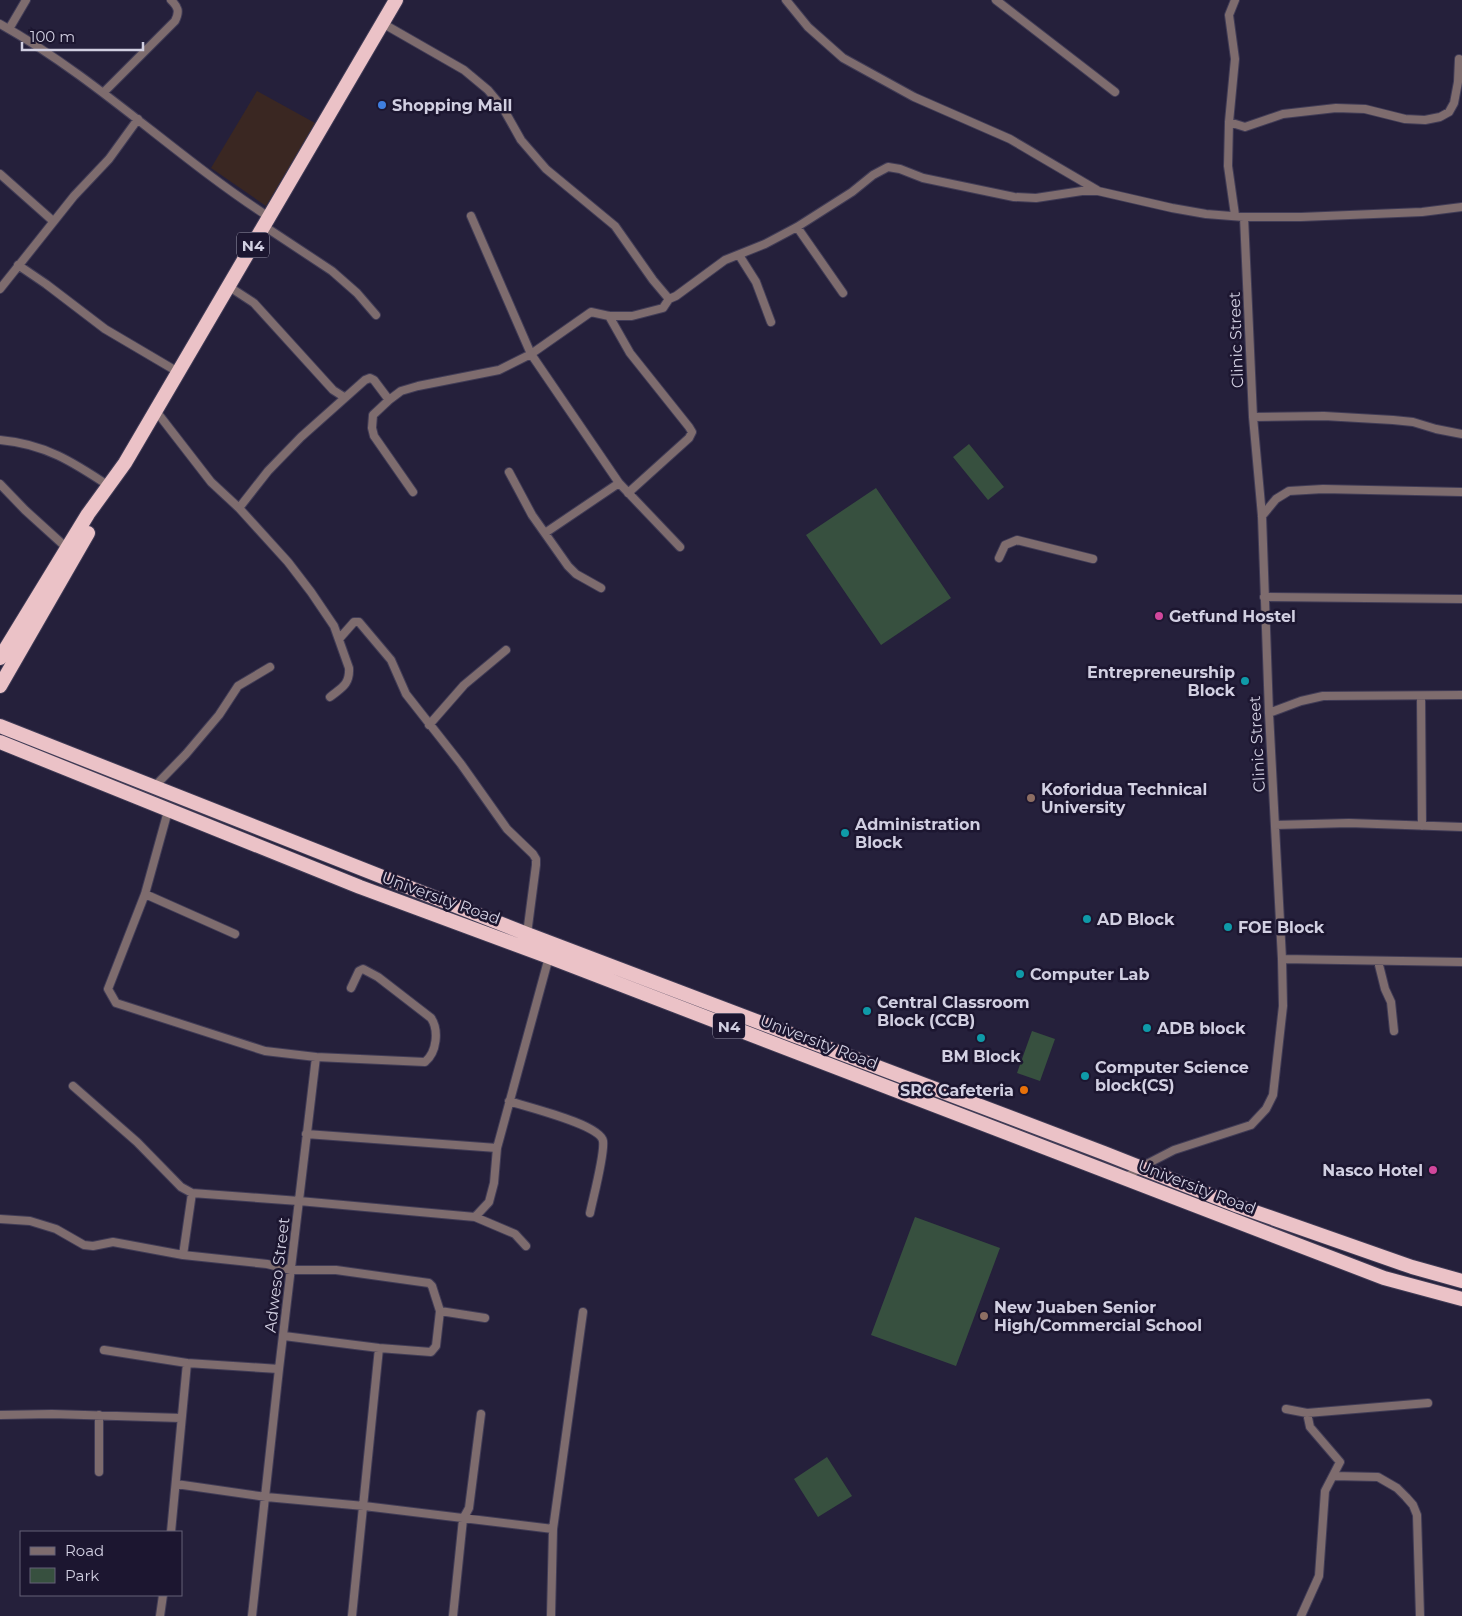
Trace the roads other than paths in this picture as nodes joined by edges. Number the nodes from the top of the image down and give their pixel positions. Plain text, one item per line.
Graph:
1 (26, 0) edge
2 (171, 0) edge
3 (396, 0) edge
4 (786, 0) edge
5 (996, 0) edge
6 (1235, 0) edge
7 (382, 23) junction
8 (0, 24) edge
9 (9, 29) junction
10 (1459, 59) dead end
11 (104, 92) junction
12 (1115, 92) dead end
13 (138, 119) junction
14 (1229, 122) junction
15 (0, 174) edge
16 (1098, 191) junction
17 (1462, 207) edge
18 (1235, 215) junction
19 (471, 216) dead end
20 (1244, 217) junction
21 (54, 221) junction
22 (266, 222) junction
23 (797, 227) junction
24 (739, 255) junction
25 (18, 265) junction
26 (228, 286) junction
27 (0, 289) edge
28 (843, 293) dead end
29 (668, 299) junction
30 (376, 315) dead end
31 (609, 316) junction
32 (771, 322) dead end
33 (531, 354) junction
34 (178, 372) junction
35 (344, 397) junction
36 (389, 400) junction
37 (156, 411) junction
38 (1253, 417) junction
39 (1462, 434) edge
40 (0, 440) edge
41 (509, 472) dead end
42 (619, 483) junction
43 (0, 484) edge
44 (108, 488) junction
45 (413, 492) dead end
46 (1462, 492) edge
47 (628, 493) junction
48 (239, 508) junction
49 (1262, 516) junction
50 (545, 533) junction
51 (680, 547) dead end
52 (68, 548) junction
53 (999, 558) dead end
54 (1093, 559) dead end
55 (601, 588) dead end
56 (1264, 597) junction
57 (1462, 599) edge
58 (338, 639) junction
59 (506, 650) dead end
60 (0, 658) edge
61 (270, 666) dead end
62 (0, 686) edge
63 (1462, 695) edge
64 (1421, 696) junction
65 (330, 697) dead end
66 (1269, 713) junction
67 (0, 721) edge
68 (429, 726) junction
69 (6, 729) edge
70 (0, 742) edge
71 (153, 788) junction
72 (168, 810) junction
73 (1275, 825) junction
74 (1422, 826) junction
75 (1462, 827) edge
76 (145, 894) junction
77 (236, 934) dead end
78 (527, 934) junction
79 (549, 957) junction
80 (1282, 959) junction
81 (1378, 962) junction
82 (1462, 962) edge
83 (351, 988) dead end
84 (1394, 1031) dead end
85 (316, 1057) junction
86 (73, 1086) dead end
87 (509, 1101) junction
88 (306, 1134) junction
89 (497, 1148) junction
90 (1141, 1168) junction
91 (1125, 1178) junction
92 (192, 1193) junction
93 (299, 1201) junction
94 (590, 1213) dead end
95 (475, 1218) junction
96 (0, 1219) edge
97 (526, 1246) dead end
98 (184, 1255) junction
99 (292, 1270) junction
100 (1462, 1281) edge
101 (1462, 1299) edge
102 (440, 1311) junction
103 (583, 1312) dead end
104 (485, 1318) dead end
105 (284, 1336) junction
106 (379, 1348) junction
107 (104, 1350) dead end
108 (187, 1363) junction
109 (279, 1369) junction
110 (1428, 1403) dead end
111 (1286, 1409) dead end
112 (1307, 1413) junction
113 (481, 1414) dead end
114 (0, 1415) edge
115 (100, 1415) junction
116 (181, 1418) junction
117 (99, 1472) dead end
118 (1333, 1476) junction
119 (176, 1484) junction
120 (266, 1497) junction
121 (364, 1506) junction
122 (463, 1519) junction
123 (553, 1529) junction
124 (171, 1531) edge
125 (163, 1596) edge
126 (160, 1616) edge
127 (252, 1616) edge
128 (352, 1616) edge
129 (453, 1616) edge
130 (552, 1616) edge
131 (1301, 1616) edge
132 (1420, 1616) edge

1 - 9 street
2 - 11 street
3 - 7 highway, N4
4 - 16 street
5 - 12 street
6 - 14 street
7 - 22 highway, N4
7 - 29 street
8 - 9 street
9 - 11 street
10 - 14 street
11 - 13 street
13 - 21 street
13 - 22 street
14 - 18 street
15 - 21 street
16 - 18 street
16 - 23 street
17 - 20 street
18 - 20 street
19 - 33 street
20 - 38 street, Clinic Street
21 - 25 street
22 - 26 highway, N4
22 - 30 street
23 - 24 street
23 - 28 street
24 - 29 street
24 - 32 street
25 - 27 street
25 - 34 street
26 - 34 highway, N4
26 - 35 street
29 - 31 street
31 - 33 street
31 - 47 street
33 - 36 street
33 - 42 street
34 - 37 highway, N4
35 - 36 street
35 - 48 street
36 - 45 street
37 - 44 highway, N4
37 - 48 street
38 - 39 street
38 - 49 street, Clinic Street
40 - 44 street
41 - 50 street
42 - 47 street
42 - 50 street
43 - 52 street
44 - 52 highway, N4
44 - 62 highway, N4
46 - 49 street
47 - 51 street
48 - 58 street
49 - 56 street, Clinic Street
50 - 55 street
52 - 60 highway, N4
53 - 54 street
56 - 57 street
56 - 66 street, Clinic Street
58 - 65 street
58 - 68 street
59 - 68 street
61 - 71 street
63 - 64 street
64 - 66 street
64 - 74 street
66 - 73 street, Clinic Street
67 - 69 highway, University Road
68 - 78 street
69 - 71 highway, University Road / N4
70 - 72 highway, University Road / N4
71 - 78 highway, University Road / N4
72 - 76 street
72 - 79 highway, University Road / N4
73 - 74 street
73 - 80 street, Clinic Street
74 - 75 street
76 - 77 street
76 - 85 street
78 - 90 highway, University Road / N4
79 - 87 street
79 - 91 highway, University Road / N4
80 - 81 street
80 - 90 street, Clinic Street
81 - 82 street
81 - 84 street
83 - 85 street
85 - 88 street, Adweso Street
86 - 92 street
87 - 89 street
87 - 94 street
88 - 89 street
88 - 93 street, Adweso Street
89 - 95 street
90 - 91 street, Clinic Street
90 - 100 highway, University Road / N4
91 - 101 highway, University Road / N4
92 - 93 street
92 - 98 street
93 - 95 street
93 - 99 street, Adweso Street
95 - 97 street
96 - 98 street
98 - 99 street
99 - 102 street
99 - 105 street, Adweso Street
102 - 104 street
102 - 106 street
103 - 123 street
105 - 106 street
105 - 109 street, Adweso Street
106 - 121 street
107 - 108 street
108 - 109 street
108 - 116 street
109 - 120 street, Adweso Street
110 - 112 street
111 - 112 street
112 - 118 street
113 - 122 street
114 - 115 street
115 - 116 street
115 - 117 street
116 - 119 street
118 - 131 street
118 - 132 street
119 - 120 street
119 - 124 street
120 - 121 street
120 - 127 street, Adweso Street
121 - 122 street
121 - 128 street
122 - 123 street
122 - 129 street
123 - 130 street
125 - 126 street

